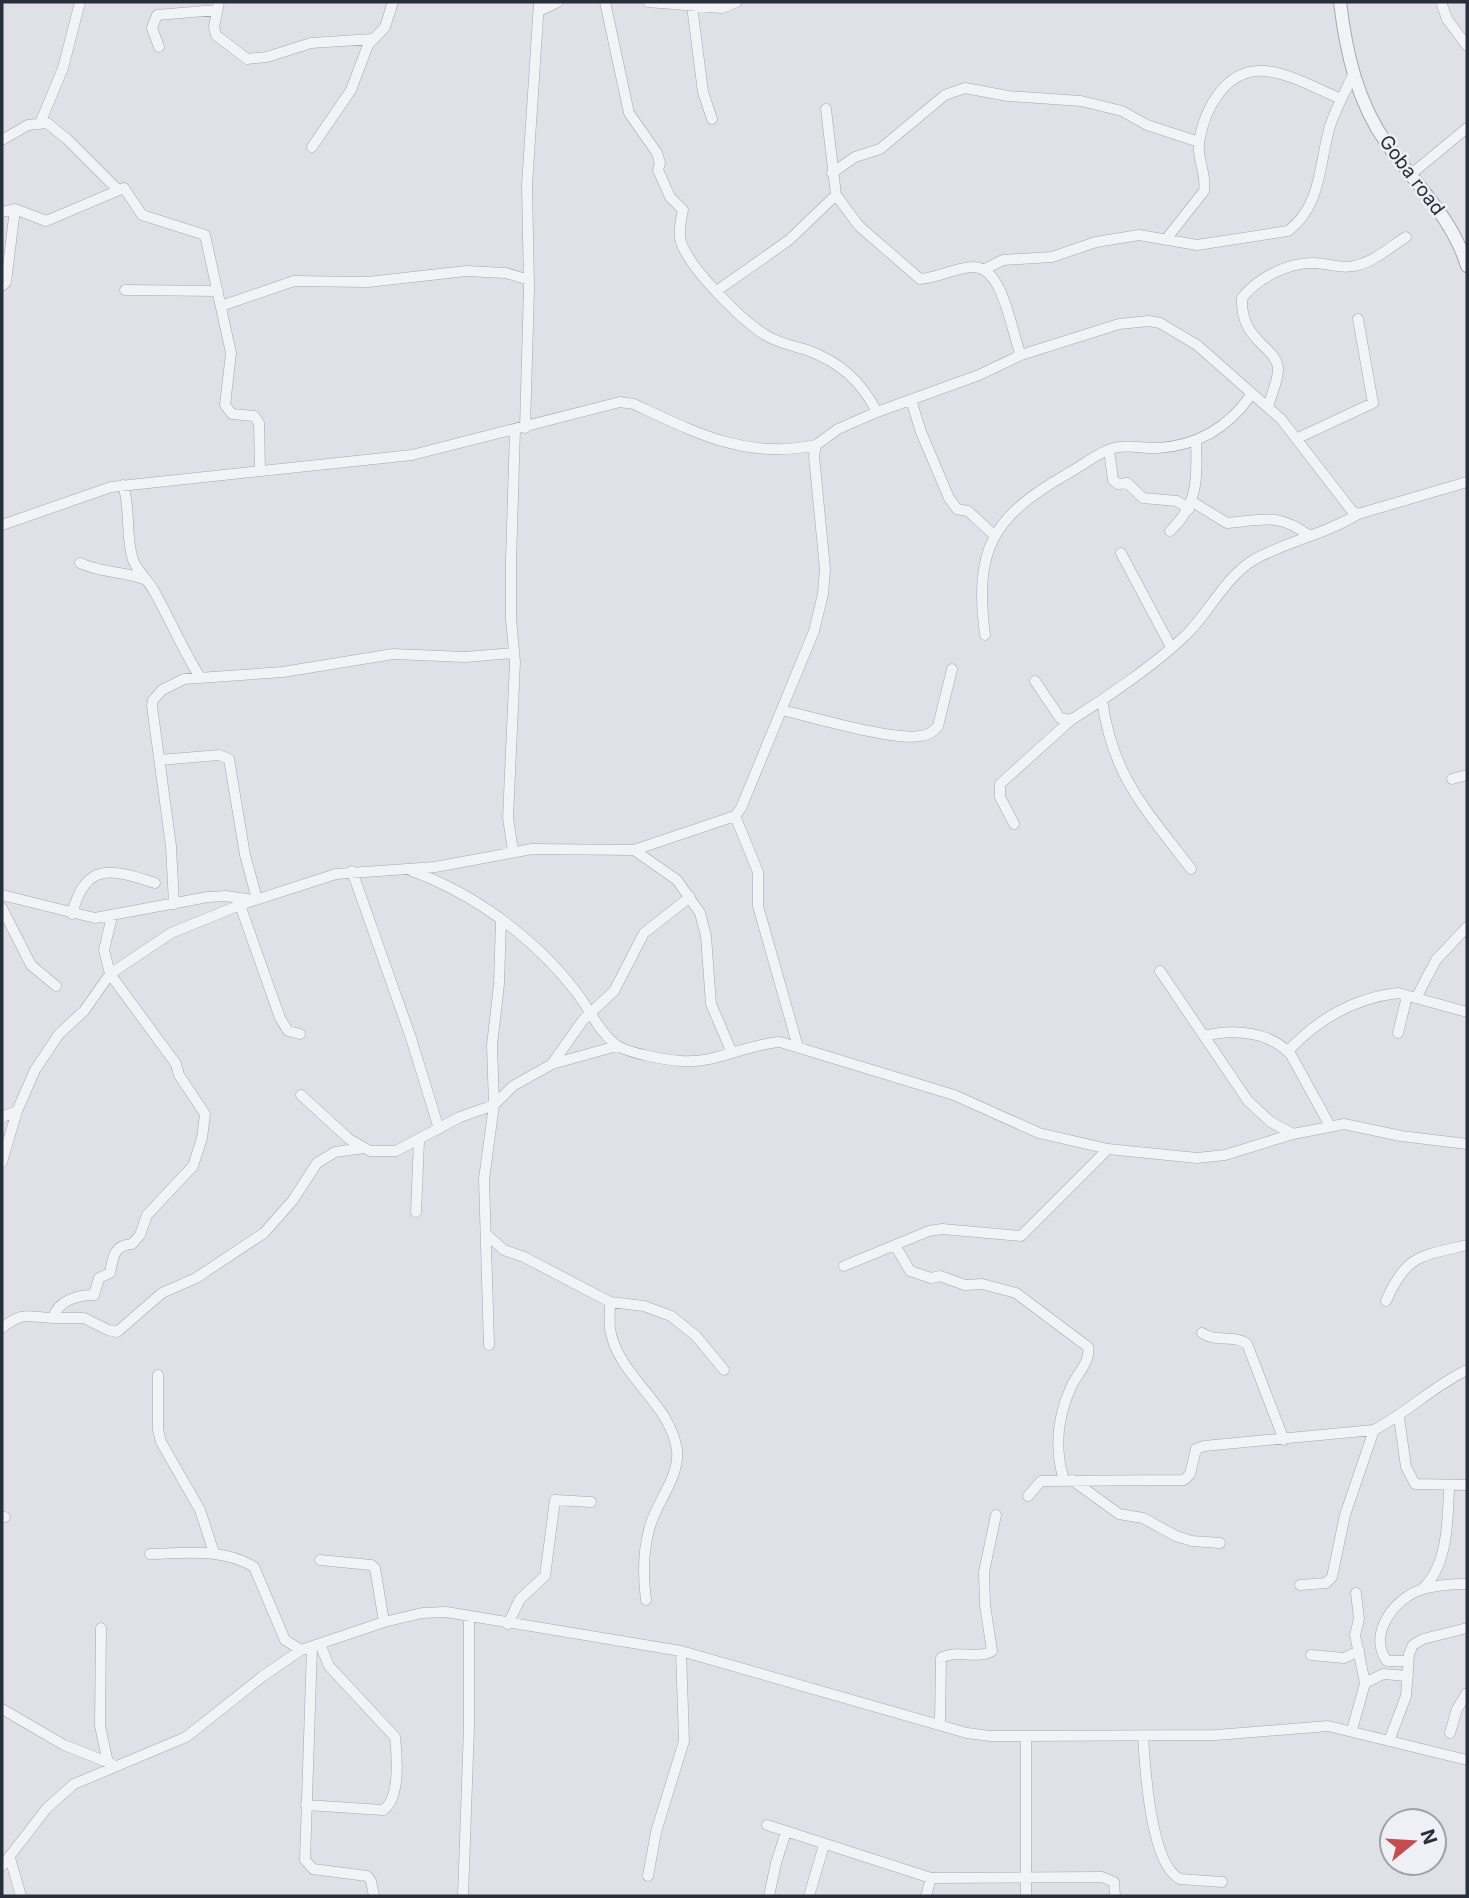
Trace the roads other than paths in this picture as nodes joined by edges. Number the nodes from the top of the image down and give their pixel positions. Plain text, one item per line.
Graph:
1 (80, 2) edge
2 (393, 2) edge
3 (558, 2) edge
4 (605, 2) edge
5 (648, 2) edge
6 (737, 2) edge
7 (1340, 2) edge
8 (1441, 2) edge
9 (218, 6) edge
10 (539, 6) edge
11 (692, 6) junction
12 (373, 39) junction
13 (1467, 46) edge
14 (159, 47) dead end
15 (1353, 75) junction
16 (1341, 99) junction
17 (825, 109) dead end
18 (712, 119) dead end
19 (41, 121) junction
20 (1467, 128) edge
21 (2, 141) edge
22 (1199, 142) junction
23 (312, 146) dead end
24 (832, 173) junction
25 (1410, 175) junction
26 (118, 190) junction
27 (836, 195) junction
28 (15, 209) junction
29 (2, 212) edge
30 (1406, 237) dead end
31 (1167, 238) junction
32 (1467, 266) edge
33 (985, 269) junction
34 (529, 280) junction
35 (2, 286) edge
36 (125, 290) dead end
37 (718, 290) junction
38 (218, 291) junction
39 (221, 306) junction
40 (1358, 319) dead end
41 (1021, 355) junction
42 (1251, 395) junction
43 (911, 400) junction
44 (1268, 407) junction
45 (877, 412) junction
46 (520, 429) junction
47 (1298, 438) junction
48 (1196, 440) junction
49 (816, 445) junction
50 (1109, 450) junction
51 (260, 470) junction
52 (1467, 482) edge
53 (124, 485) junction
54 (1190, 505) junction
55 (1358, 513) junction
56 (2, 525) edge
57 (1170, 531) dead end
58 (994, 534) junction
59 (1310, 536) junction
60 (1121, 553) dead end
61 (80, 563) dead end
62 (148, 580) junction
63 (985, 635) dead end
64 (1171, 647) junction
65 (514, 653) junction
66 (952, 669) dead end
67 (200, 677) junction
68 (1035, 681) dead end
69 (1102, 700) junction
70 (782, 710) junction
71 (1071, 720) junction
72 (160, 760) junction
73 (1467, 775) edge
74 (1452, 779) dead end
75 (735, 816) junction
76 (1014, 824) dead end
77 (634, 849) junction
78 (513, 851) junction
79 (1191, 869) dead end
80 (408, 870) junction
81 (352, 871) junction
82 (155, 883) dead end
83 (2, 895) edge
84 (690, 898) junction
85 (256, 900) junction
86 (174, 904) junction
87 (240, 905) junction
88 (2, 908) edge
89 (72, 914) junction
90 (112, 916) junction
91 (501, 920) junction
92 (1467, 927) edge
93 (1160, 971) dead end
94 (110, 974) junction
95 (56, 986) dead end
96 (1412, 997) junction
97 (1467, 1012) edge
98 (591, 1014) junction
99 (1398, 1033) dead end
100 (300, 1034) dead end
101 (1204, 1036) junction
102 (617, 1046) junction
103 (798, 1047) junction
104 (1288, 1051) junction
105 (732, 1053) junction
106 (552, 1065) junction
107 (301, 1095) dead end
108 (494, 1105) junction
109 (17, 1111) junction
110 (2, 1117) edge
111 (1330, 1126) junction
112 (439, 1129) junction
113 (1293, 1134) junction
114 (419, 1141) junction
115 (1467, 1144) edge
116 (364, 1148) junction
117 (1108, 1149) junction
118 (2, 1162) edge
119 (416, 1212) dead end
120 (487, 1235) junction
121 (895, 1245) junction
122 (1467, 1245) edge
123 (844, 1266) dead end
124 (1386, 1301) dead end
125 (610, 1302) junction
126 (53, 1318) junction
127 (2, 1328) edge
128 (1202, 1333) dead end
129 (489, 1345) dead end
130 (723, 1370) dead end
131 (1467, 1370) edge
132 (158, 1374) dead end
133 (1399, 1417) junction
134 (1374, 1430) junction
135 (1283, 1440) junction
136 (1068, 1480) junction
137 (1467, 1485) edge
138 (1449, 1486) junction
139 (1028, 1496) dead end
140 (591, 1502) dead end
141 (996, 1515) dead end
142 (1220, 1543) dead end
143 (214, 1553) junction
144 (150, 1554) dead end
145 (320, 1560) dead end
146 (1467, 1584) edge
147 (1300, 1585) dead end
148 (1421, 1590) junction
149 (1356, 1593) dead end
150 (646, 1600) dead end
151 (469, 1617) junction
152 (384, 1622) junction
153 (508, 1624) junction
154 (101, 1628) dead end
155 (1467, 1628) edge
156 (311, 1647) junction
157 (681, 1651) junction
158 (1359, 1651) junction
159 (1311, 1655) dead end
160 (1408, 1661) junction
161 (1408, 1676) junction
162 (1364, 1683) junction
163 (1467, 1693) edge
164 (2, 1709) edge
165 (940, 1723) junction
166 (1352, 1730) junction
167 (1450, 1732) dead end
168 (1026, 1735) junction
169 (1143, 1736) junction
170 (1390, 1741) junction
171 (1467, 1760) edge
172 (112, 1764) junction
173 (306, 1805) junction
174 (767, 1825) dead end
175 (786, 1832) junction
176 (824, 1845) junction
177 (10, 1858) junction
178 (2, 1866) edge
179 (649, 1876) dead end
180 (1026, 1877) junction
181 (931, 1878) junction
182 (1222, 1882) dead end
183 (22, 1896) edge
184 (374, 1896) edge
185 (463, 1896) edge
186 (769, 1896) edge
187 (809, 1896) edge
188 (926, 1896) edge
189 (1026, 1896) edge
190 (1115, 1896) edge

1 - 19 street
2 - 12 street
3 - 10 street
4 - 37 street
5 - 11 street
6 - 11 street
7 - 15 street, Goba road
8 - 13 street
9 - 12 street
9 - 14 street
10 - 34 street
11 - 18 street
12 - 23 street
15 - 16 street
15 - 25 street, Goba road
16 - 22 street
16 - 31 street
17 - 24 street
19 - 21 street
19 - 26 street
20 - 25 street
22 - 24 street
22 - 31 street
24 - 27 street
25 - 32 street, Goba road
26 - 28 street
26 - 38 street
27 - 33 street
27 - 37 street
28 - 29 street
28 - 35 street
30 - 44 street
31 - 33 street
33 - 41 street
34 - 39 street
34 - 46 street
36 - 38 street
37 - 45 street
38 - 39 street
39 - 51 street
40 - 47 street
41 - 42 street
41 - 43 street
42 - 44 street
42 - 48 street
43 - 45 street
43 - 58 street
44 - 47 street
45 - 49 street
46 - 49 street
46 - 51 street
46 - 65 street
47 - 55 street
48 - 50 street
48 - 54 street
49 - 70 street
50 - 54 street
50 - 58 street
51 - 53 street
52 - 55 street
53 - 56 street
53 - 62 street
54 - 57 street
54 - 59 street
55 - 59 street
58 - 63 street
59 - 64 street
60 - 64 street
61 - 62 street
62 - 67 street
64 - 69 street
65 - 67 street
65 - 78 street
66 - 70 street
67 - 72 street
68 - 71 street
69 - 71 street
69 - 79 street
70 - 75 street
71 - 76 street
72 - 85 street
72 - 86 street
73 - 74 street
75 - 77 street
75 - 103 street
77 - 78 street
77 - 84 street
78 - 80 street
80 - 81 street
80 - 91 street
81 - 85 street
81 - 112 street
82 - 89 street
83 - 89 street
84 - 98 street
84 - 105 street
85 - 86 street
85 - 87 street
86 - 90 street
87 - 94 street
87 - 100 street
88 - 95 street
89 - 90 street
90 - 94 street
91 - 98 street
91 - 108 street
92 - 96 street
93 - 101 street
94 - 109 street
94 - 126 street
96 - 97 street
96 - 99 street
96 - 104 street
98 - 102 street
98 - 106 street
101 - 104 street
101 - 113 street
102 - 105 street
102 - 106 street
103 - 105 street
103 - 117 street
104 - 111 street
106 - 108 street
107 - 116 street
108 - 112 street
108 - 120 street
109 - 110 street
109 - 118 street
111 - 113 street
111 - 115 street
112 - 114 street
113 - 117 street
114 - 116 street
114 - 119 street
116 - 126 street
117 - 121 street
120 - 125 street
120 - 129 street
121 - 123 street
121 - 136 street
122 - 124 street
125 - 130 street
125 - 150 street
126 - 127 street
128 - 135 street
131 - 133 street
132 - 143 street
133 - 134 street
133 - 138 street
134 - 135 street
134 - 147 street
135 - 136 street
136 - 139 street
136 - 142 street
137 - 138 street
138 - 148 street
140 - 153 street
141 - 165 street
143 - 144 street
143 - 156 street
145 - 152 street
146 - 148 street
148 - 160 street
149 - 158 street
151 - 152 street
151 - 153 street
151 - 185 street
152 - 156 street
153 - 157 street
154 - 172 street
155 - 160 street
156 - 172 street
156 - 173 street
156 - 173 street
157 - 165 street
157 - 179 street
158 - 159 street
158 - 162 street
160 - 161 street
161 - 162 street
161 - 170 street
162 - 166 street
163 - 167 street
164 - 172 street
165 - 168 street
166 - 169 street
166 - 170 street
168 - 169 street
168 - 180 street
169 - 182 street
170 - 171 street
172 - 177 street
173 - 184 street
174 - 175 street
175 - 176 street
175 - 186 street
176 - 181 street
176 - 187 street
177 - 178 street
177 - 183 street
180 - 181 street
180 - 189 street
180 - 190 street
181 - 188 street

